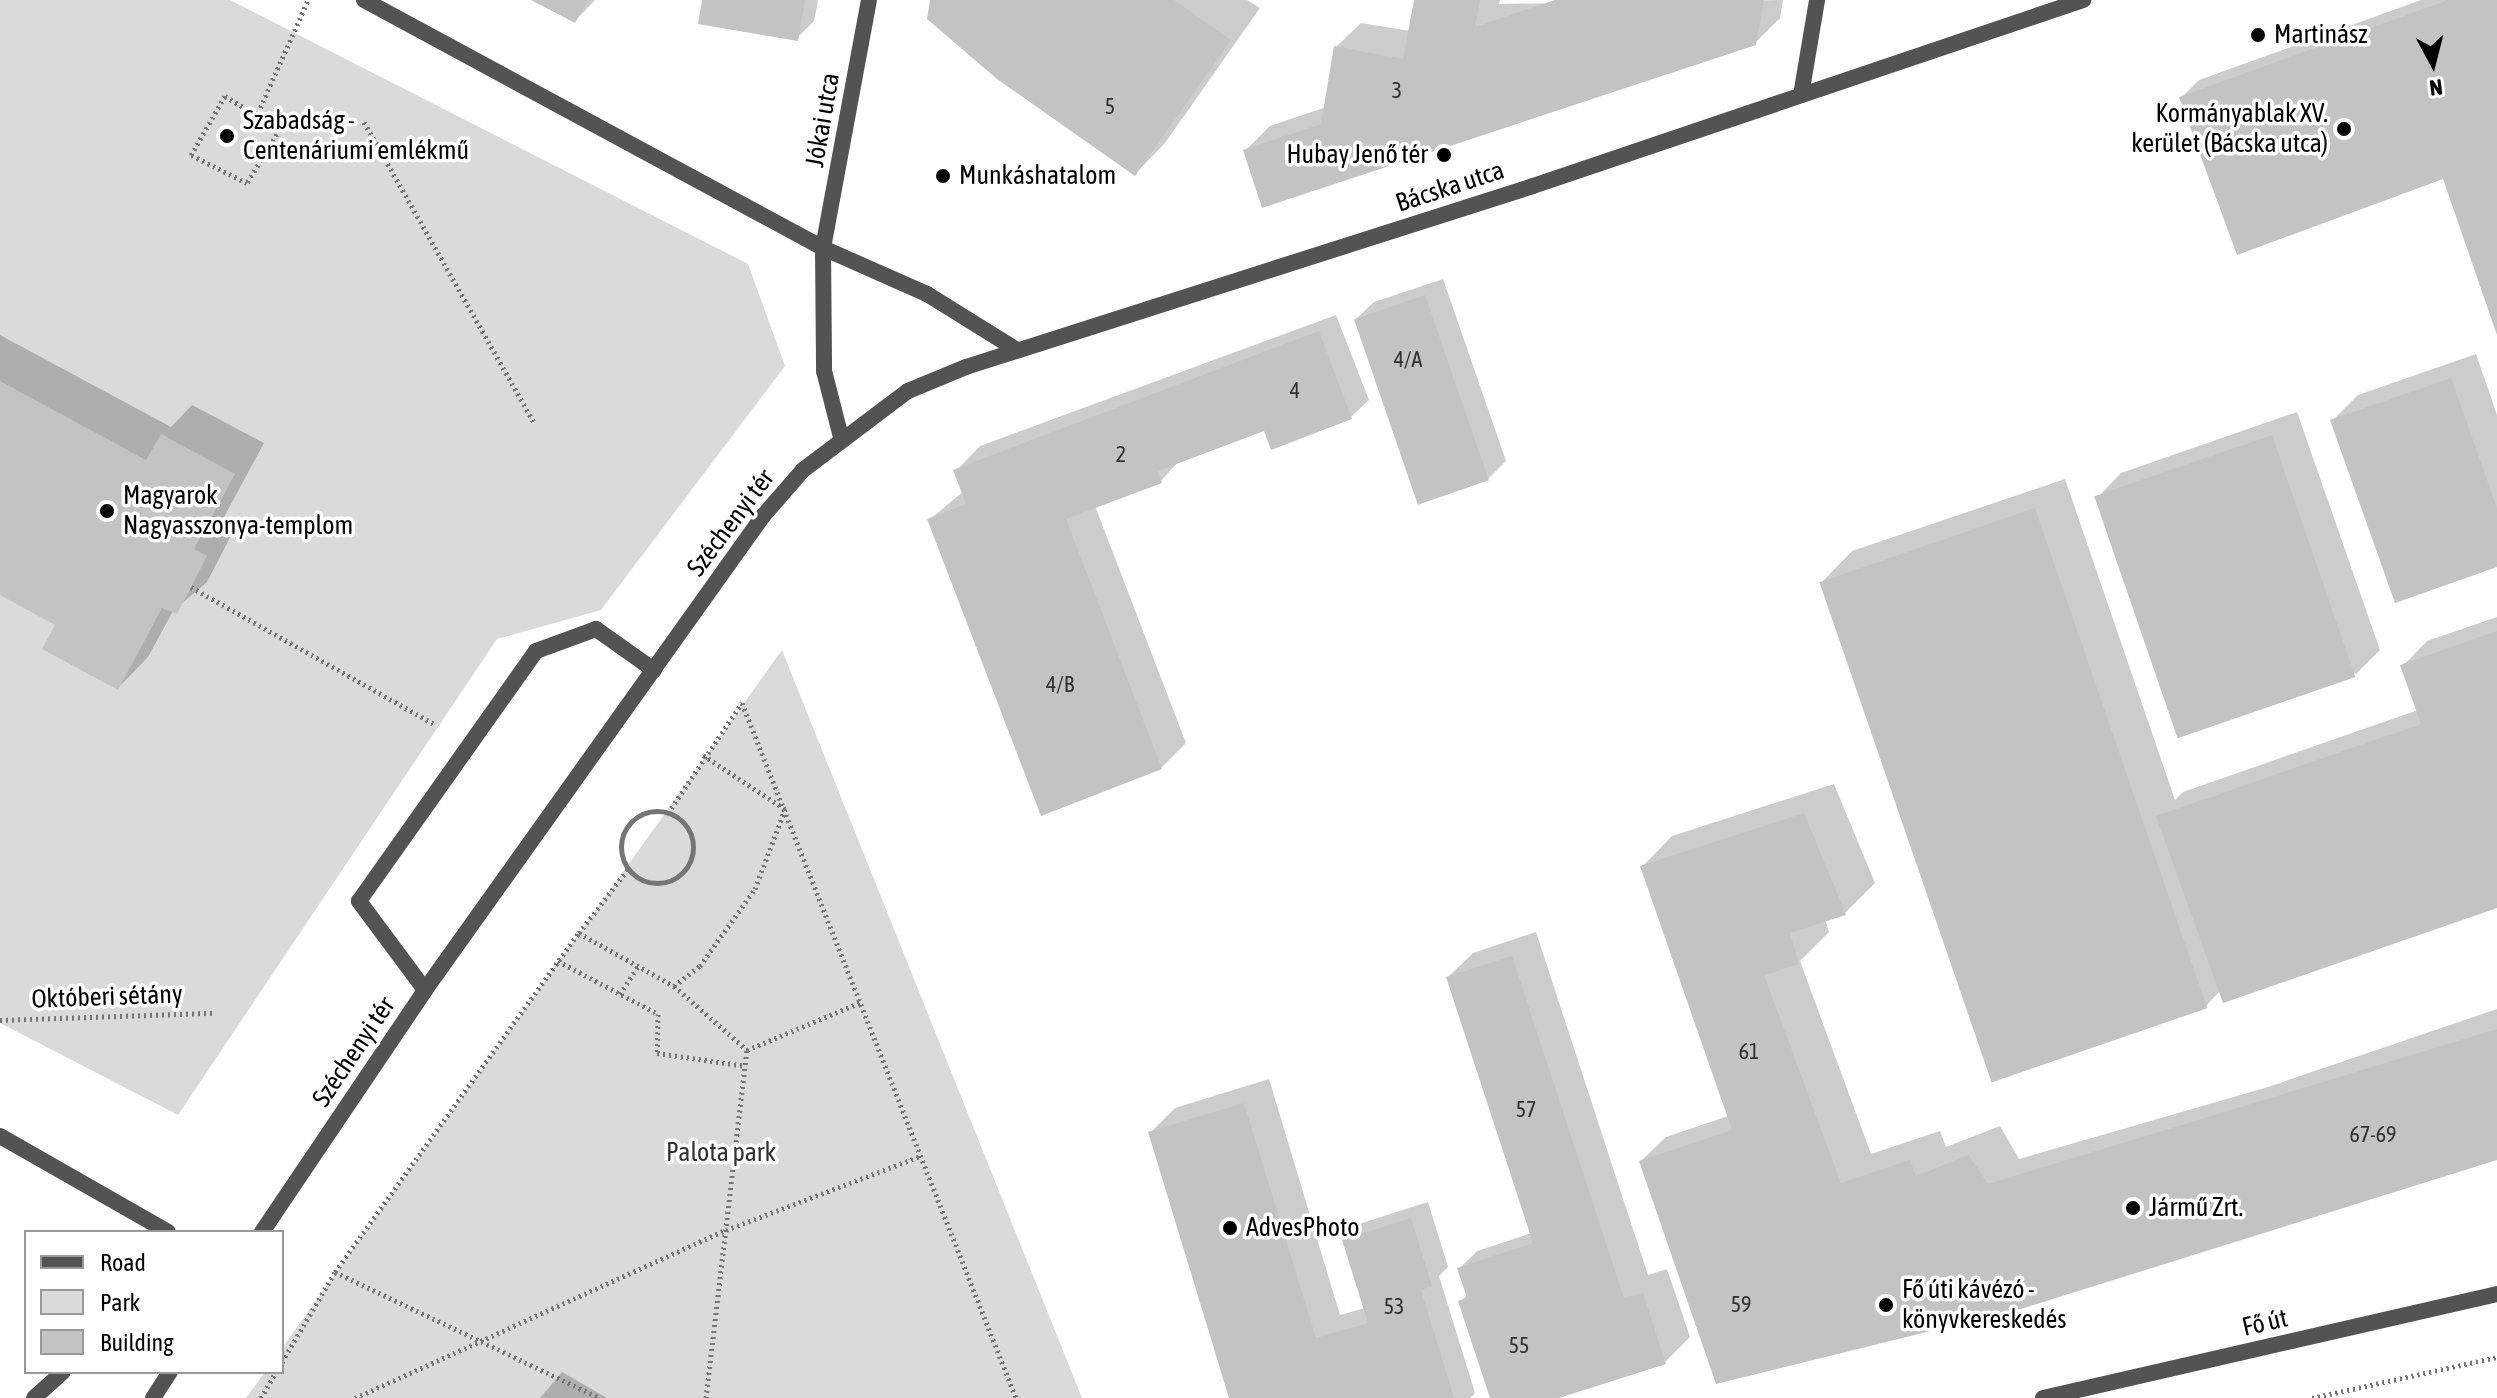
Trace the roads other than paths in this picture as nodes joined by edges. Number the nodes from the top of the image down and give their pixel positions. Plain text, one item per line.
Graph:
1 (364, 0) edge
2 (869, 0) edge
3 (1817, 0) edge
4 (2083, 0) edge
5 (1801, 95) junction
6 (823, 248) junction
7 (1017, 350) junction
8 (841, 437) junction
9 (654, 670) junction
10 (425, 990) junction
11 (0, 1136) edge
12 (164, 1230) edge
13 (263, 1230) edge
14 (2497, 1294) edge
15 (61, 1374) edge
16 (169, 1374) edge
17 (34, 1398) edge
18 (153, 1398) edge
19 (2043, 1398) edge

1 - 6 street
2 - 6 street, Jókai utca
3 - 5 street
4 - 5 street, Bácska utca
5 - 7 street, Bácska utca
6 - 7 street
6 - 8 street
7 - 8 street, Bácska utca
8 - 9 street, Széchenyi tér
9 - 10 street, Széchenyi tér
9 - 10 street
10 - 13 street, Széchenyi tér
11 - 12 street
14 - 19 street, Fő út
15 - 17 street
16 - 18 street

